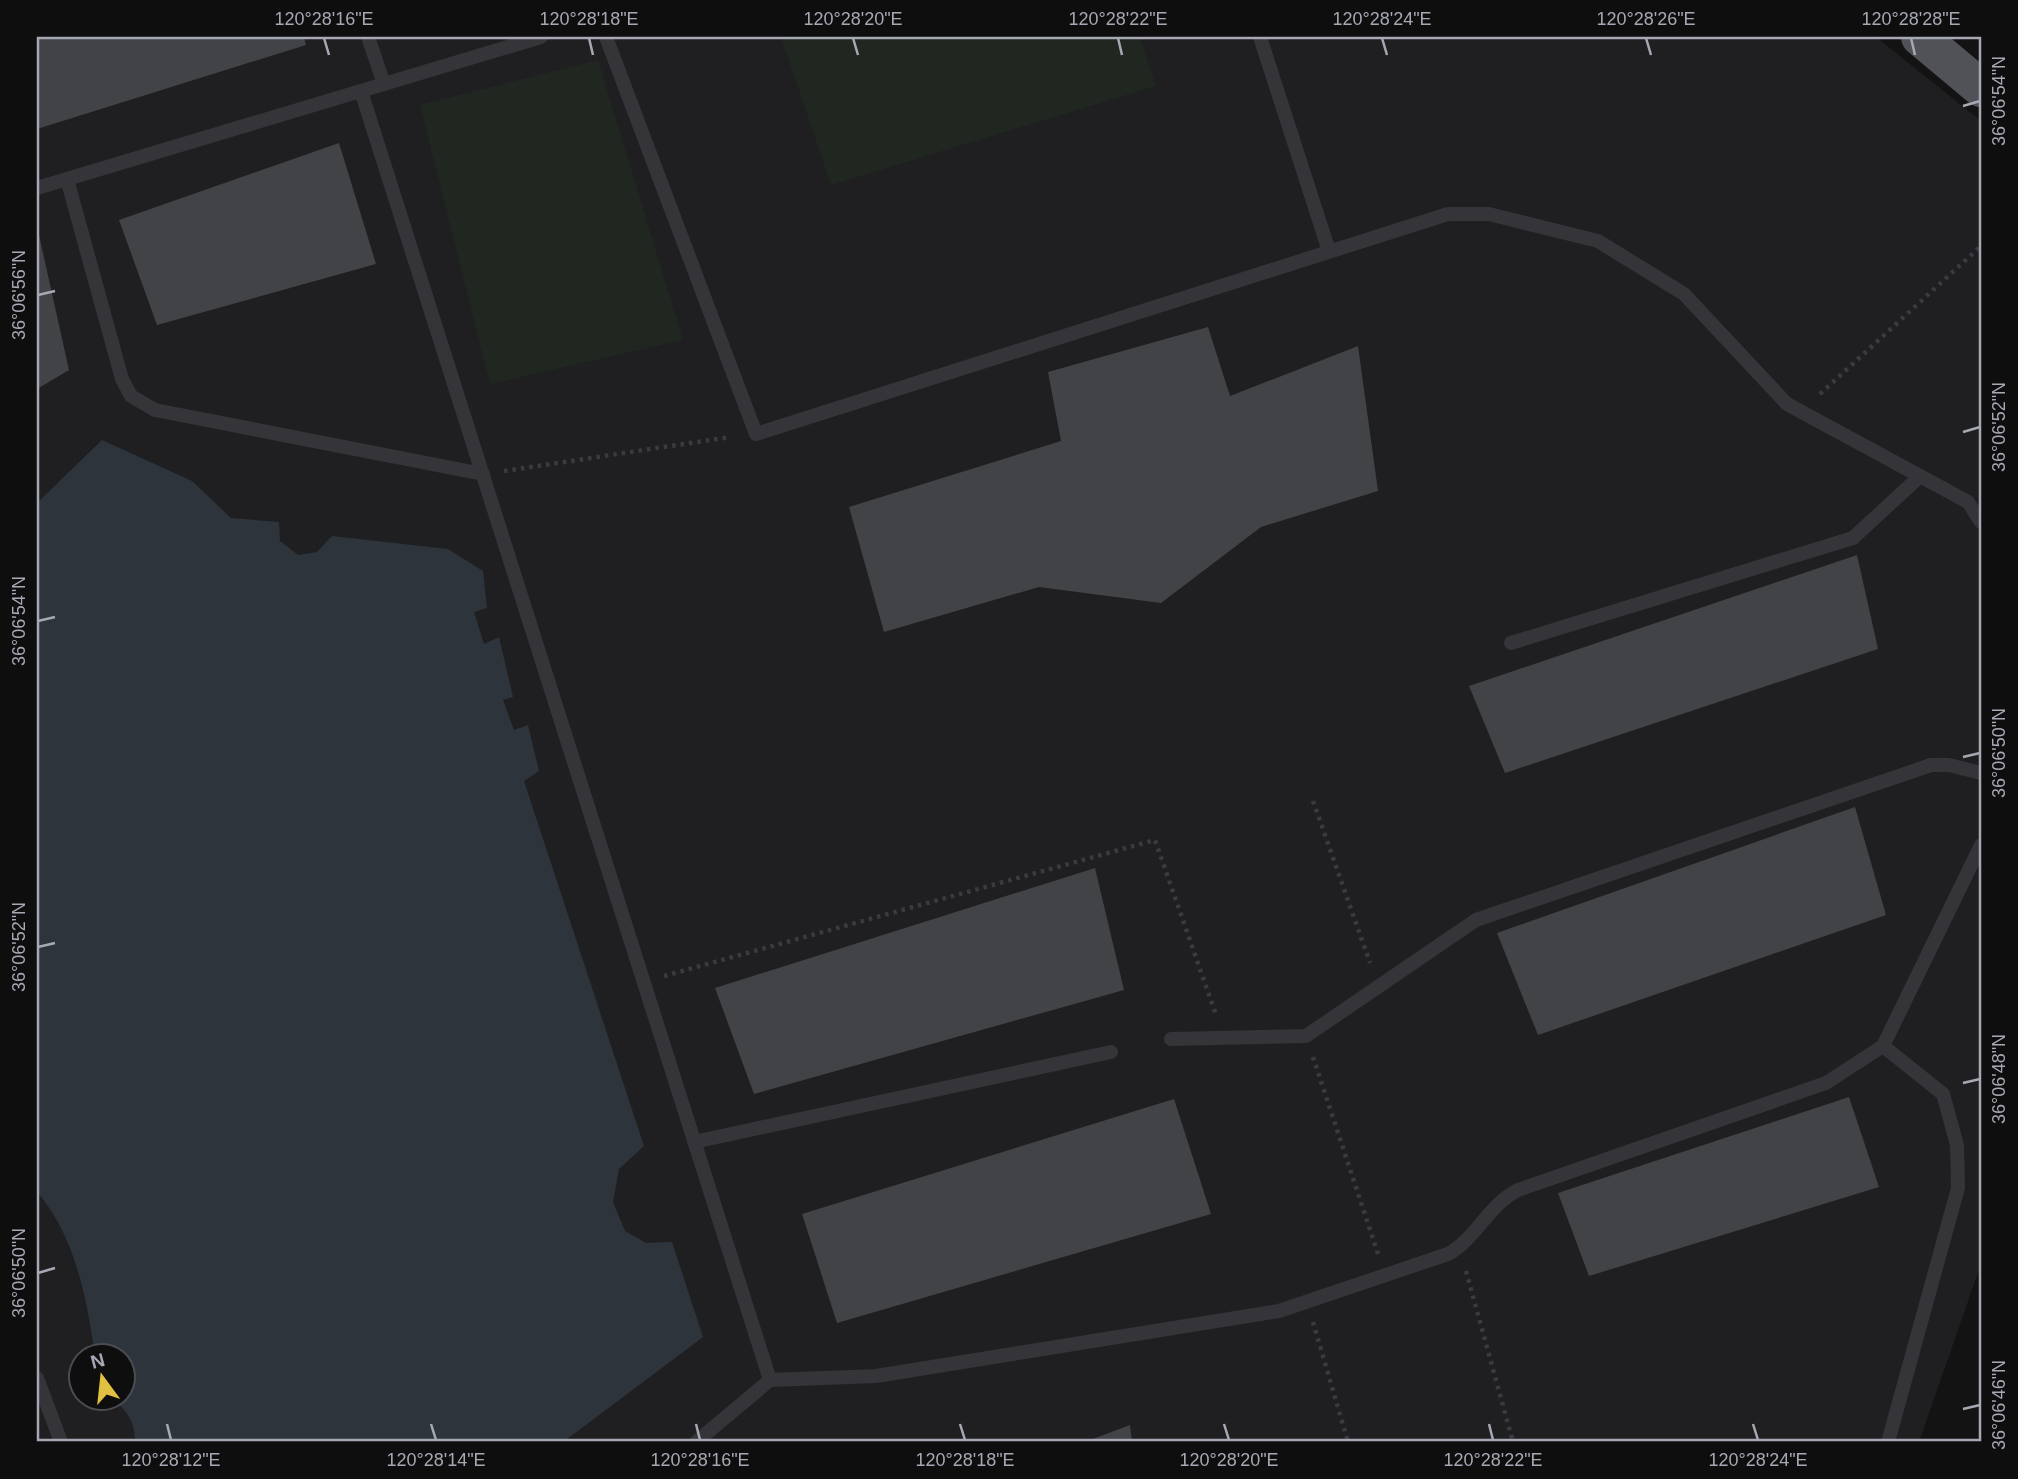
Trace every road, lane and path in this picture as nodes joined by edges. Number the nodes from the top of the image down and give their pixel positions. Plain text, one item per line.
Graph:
1 (368, 37) edge
2 (541, 37) edge
3 (606, 37) edge
4 (1260, 37) edge
5 (1920, 37) edge
6 (384, 84) junction
7 (1981, 88) edge
8 (361, 91) junction
9 (67, 179) junction
10 (37, 188) edge
11 (1981, 246) edge
12 (1329, 251) junction
13 (1801, 411) junction
14 (756, 434) junction
15 (482, 474) junction
16 (1918, 478) junction
17 (1981, 522) edge
18 (1511, 643) dead end
19 (1981, 773) edge
20 (1313, 801) dead end
21 (1981, 845) edge
22 (643, 982) junction
23 (1378, 987) junction
24 (1306, 1036) junction
25 (1224, 1038) junction
26 (1171, 1039) dead end
27 (1883, 1046) junction
28 (1111, 1052) dead end
29 (694, 1142) junction
30 (1459, 1248) junction
31 (1385, 1275) junction
32 (1307, 1302) junction
33 (37, 1378) edge
34 (770, 1380) junction
35 (61, 1442) edge
36 (696, 1442) edge
37 (1349, 1442) edge
38 (1513, 1442) edge
39 (1888, 1442) edge

1 - 6 lane
2 - 6 lane
3 - 14 lane
4 - 12 lane
5 - 7 main road
6 - 8 lane
8 - 9 lane
8 - 15 lane
9 - 10 lane
9 - 15 lane
11 - 13 path
12 - 13 lane
12 - 14 lane
13 - 16 lane
14 - 15 path
15 - 22 lane
16 - 17 lane
16 - 18 lane
19 - 23 lane
20 - 23 path
21 - 27 lane
22 - 25 path
22 - 29 lane
23 - 24 lane
24 - 25 lane
24 - 31 path
25 - 26 lane
27 - 30 lane
27 - 39 lane
28 - 29 lane
29 - 34 lane
30 - 31 lane
30 - 38 path
31 - 32 lane
32 - 34 lane
32 - 37 path
33 - 35 lane
34 - 36 lane

